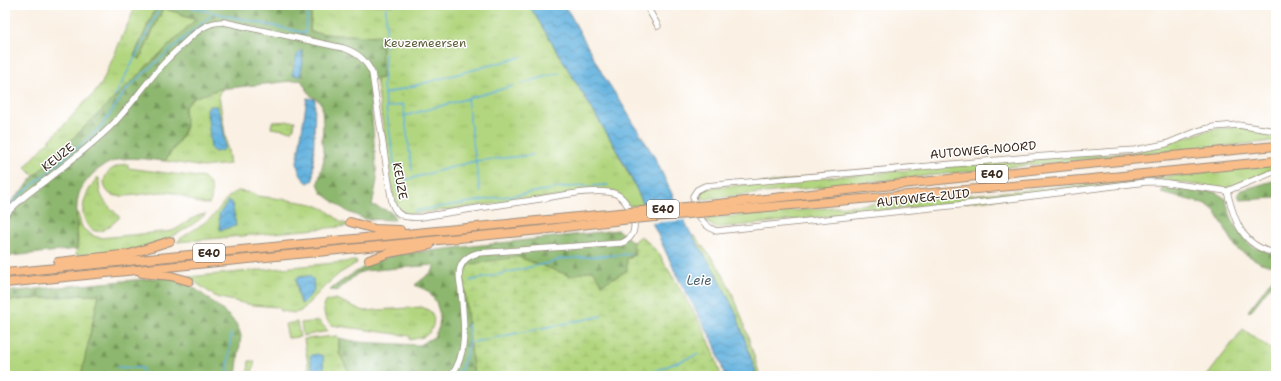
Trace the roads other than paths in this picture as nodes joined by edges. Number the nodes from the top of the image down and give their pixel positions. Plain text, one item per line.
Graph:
1 (646, 5) edge
2 (658, 26) dead end
3 (1276, 131) edge
4 (1276, 146) edge
5 (1276, 161) edge
6 (1276, 171) edge
7 (1227, 191) junction
8 (709, 208) junction
9 (699, 215) joint
10 (5, 216) edge
11 (620, 216) junction
12 (350, 222) dead end
13 (413, 233) junction
14 (486, 235) junction
15 (170, 241) dead end
16 (1276, 253) edge
17 (369, 260) dead end
18 (125, 271) junction
19 (5, 272) edge
20 (189, 281) dead end
21 (5, 283) edge
22 (451, 376) edge

1 - 2 street
3 - 9 street, AUTOWEG-NOORD
4 - 8 highway, E40
5 - 8 highway, E40
6 - 7 street, AUTOWEG-ZUID
7 - 9 street, AUTOWEG-ZUID
7 - 16 street
8 - 11 highway, E40, bridge
10 - 22 street, KEUZE
11 - 13 highway, E40
11 - 14 highway, E40
12 - 13 highway
13 - 19 highway, E40
14 - 17 highway
14 - 18 highway, E40
15 - 19 highway
18 - 20 highway
18 - 21 highway, E40

